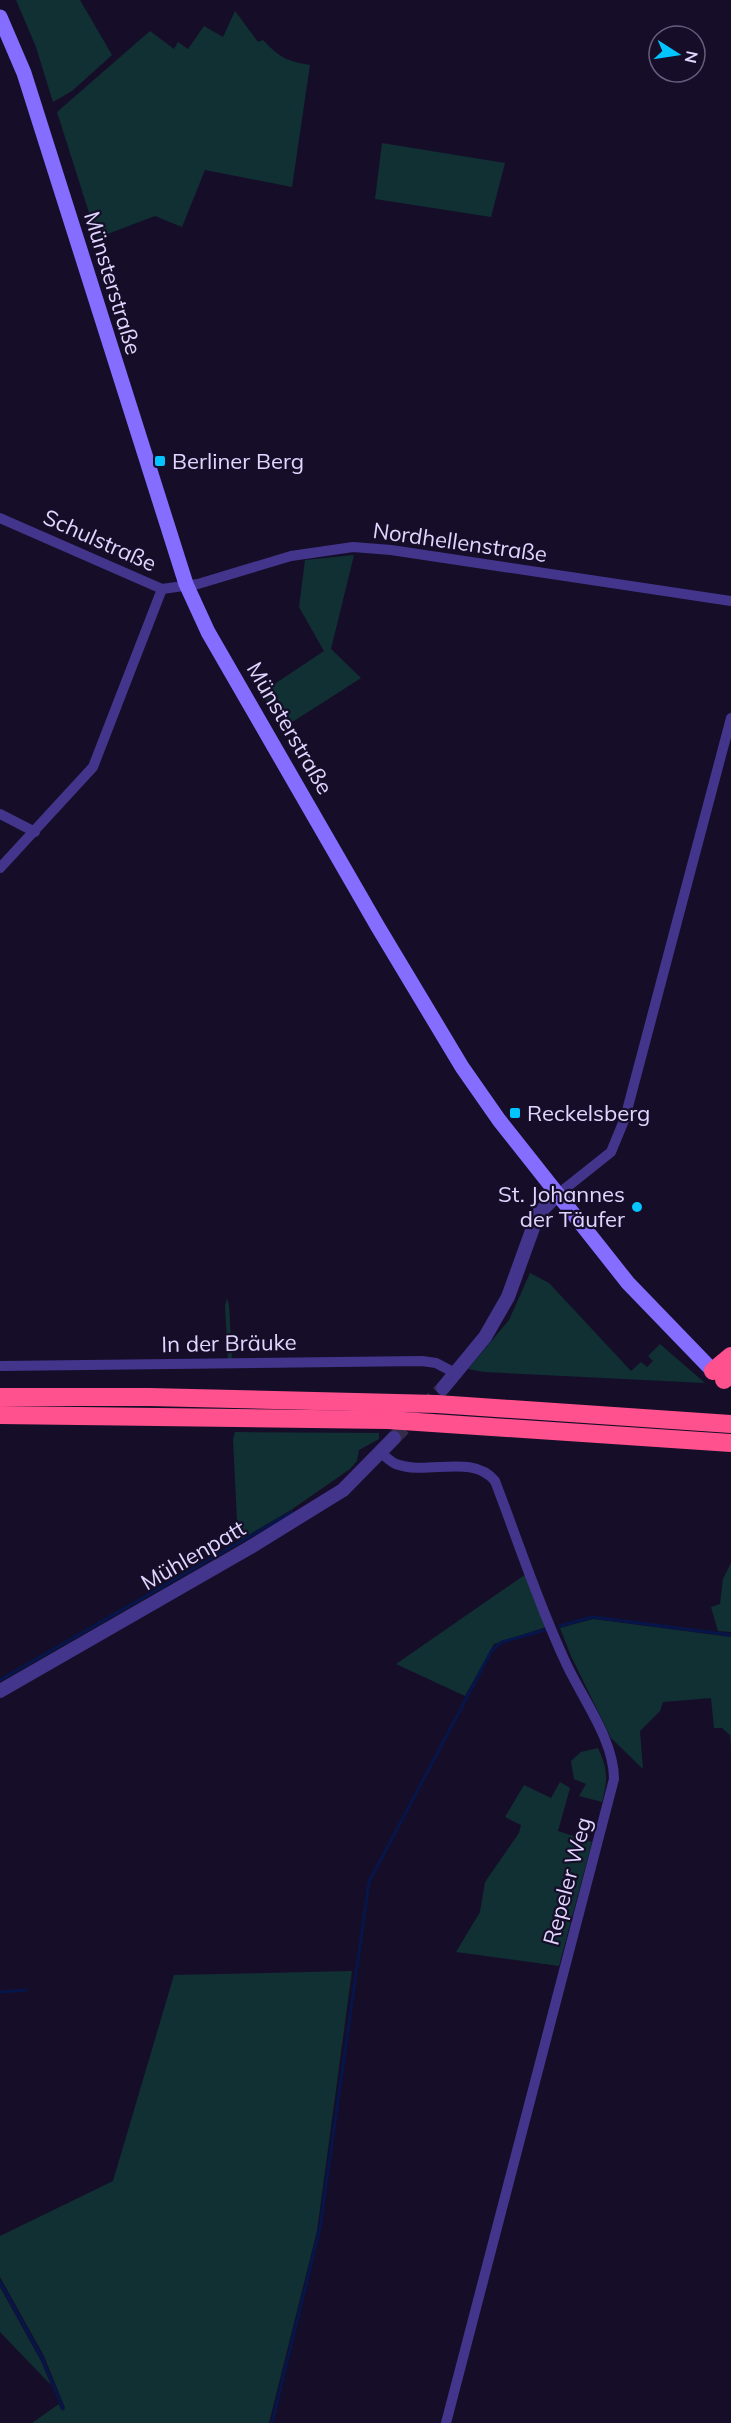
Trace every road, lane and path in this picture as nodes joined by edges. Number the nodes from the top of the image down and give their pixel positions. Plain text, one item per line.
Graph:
1 (0, 17) edge
2 (0, 518) edge
3 (186, 584) junction
4 (162, 589) junction
5 (731, 601) edge
6 (731, 718) edge
7 (0, 814) edge
8 (35, 832) junction
9 (0, 868) edge
10 (557, 1195) junction
11 (731, 1356) edge
12 (0, 1366) edge
13 (456, 1374) junction
14 (723, 1375) edge
15 (443, 1388) tunnel mouth
16 (0, 1397) edge
17 (0, 1415) edge
18 (727, 1424) edge
19 (394, 1438) tunnel mouth
20 (731, 1443) edge
21 (381, 1453) junction
22 (0, 1691) edge
23 (446, 2423) edge

1 - 3 main road, Münsterstraße
2 - 4 street, Schulstraße
3 - 4 street, Schulstraße
3 - 5 street, Nordhellenstraße
3 - 10 main road, Münsterstraße
4 - 8 street
6 - 10 street
7 - 8 street
8 - 9 street
10 - 13 street
10 - 14 main road, Münsterstraße
11 - 14 highway
12 - 13 street, In der Bräuke
13 - 15 street
16 - 18 highway
17 - 20 highway
19 - 21 street, Mühlenpatt
21 - 22 street, Mühlenpatt
21 - 23 street, Repeler Weg

